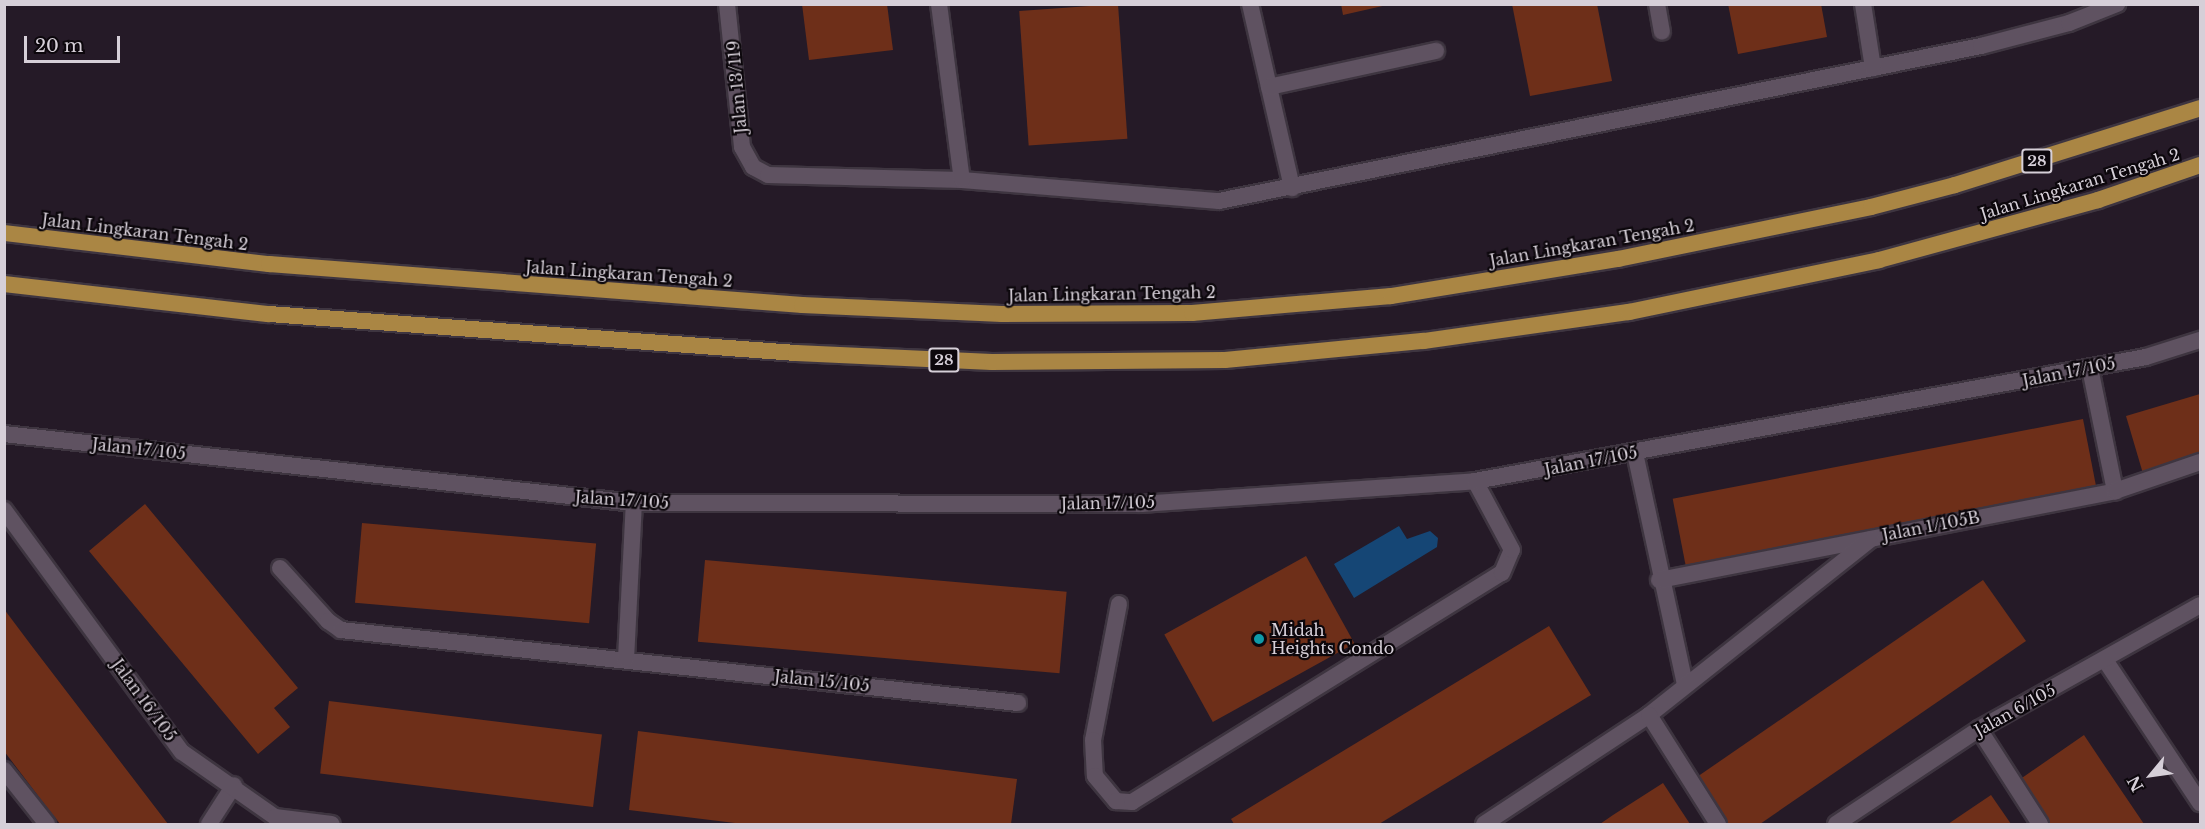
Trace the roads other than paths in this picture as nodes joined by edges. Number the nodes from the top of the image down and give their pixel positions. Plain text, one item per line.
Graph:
1 (727, 4) edge
2 (939, 4) edge
3 (1250, 4) edge
4 (1657, 4) edge
5 (1863, 4) edge
6 (2117, 4) edge
7 (1662, 32) dead end
8 (1436, 51) dead end
9 (1873, 68) junction
10 (1269, 87) junction
11 (2200, 108) edge
12 (2200, 165) edge
13 (962, 180) junction
14 (1292, 188) junction
15 (4, 233) edge
16 (4, 284) edge
17 (2200, 340) edge
18 (2090, 368) junction
19 (4, 434) edge
20 (1635, 453) junction
21 (2200, 462) edge
22 (1475, 481) junction
23 (2115, 491) junction
24 (634, 503) junction
25 (4, 510) edge
26 (1874, 537) junction
27 (280, 568) dead end
28 (1659, 580) junction
29 (1119, 604) dead end
30 (2200, 605) edge
31 (626, 659) junction
32 (2105, 660) junction
33 (1685, 684) junction
34 (1018, 703) dead end
35 (1648, 715) junction
36 (1979, 729) junction
37 (4, 770) edge
38 (234, 786) junction
39 (2200, 803) edge
40 (1861, 818) edge
41 (47, 825) edge
42 (208, 825) edge
43 (332, 825) edge
44 (1484, 825) edge
45 (1718, 825) edge
46 (1836, 825) edge
47 (2040, 825) edge

1 - 13 street, Jalan 13/119
2 - 13 street
3 - 10 street
4 - 7 street
5 - 9 street
6 - 9 street
8 - 10 street
9 - 14 street
10 - 14 street
11 - 15 highway, Jalan Lingkaran Tengah 2 / 28
12 - 16 highway, Jalan Lingkaran Tengah 2 / 28
13 - 14 street
17 - 18 street, Jalan 17/105
18 - 20 street, Jalan 17/105
18 - 23 street
19 - 24 street, Jalan 17/105
20 - 22 street, Jalan 17/105
20 - 28 street
21 - 23 street, Jalan 1/105B
22 - 24 street, Jalan 17/105
22 - 29 street
23 - 26 street, Jalan 1/105B
24 - 31 street
25 - 38 street, Jalan 16/105
26 - 28 street, Jalan 1/105B
26 - 33 street
27 - 31 street, Jalan 15/105
28 - 33 street
30 - 32 street, Jalan 6/105
31 - 34 street, Jalan 15/105
32 - 36 street, Jalan 6/105
32 - 39 street
33 - 35 street
35 - 44 street
35 - 45 street
36 - 40 street, Jalan 6/105
36 - 47 street
37 - 41 street
38 - 42 street
38 - 43 street, Jalan 16/105
40 - 46 street, Jalan 6/105

